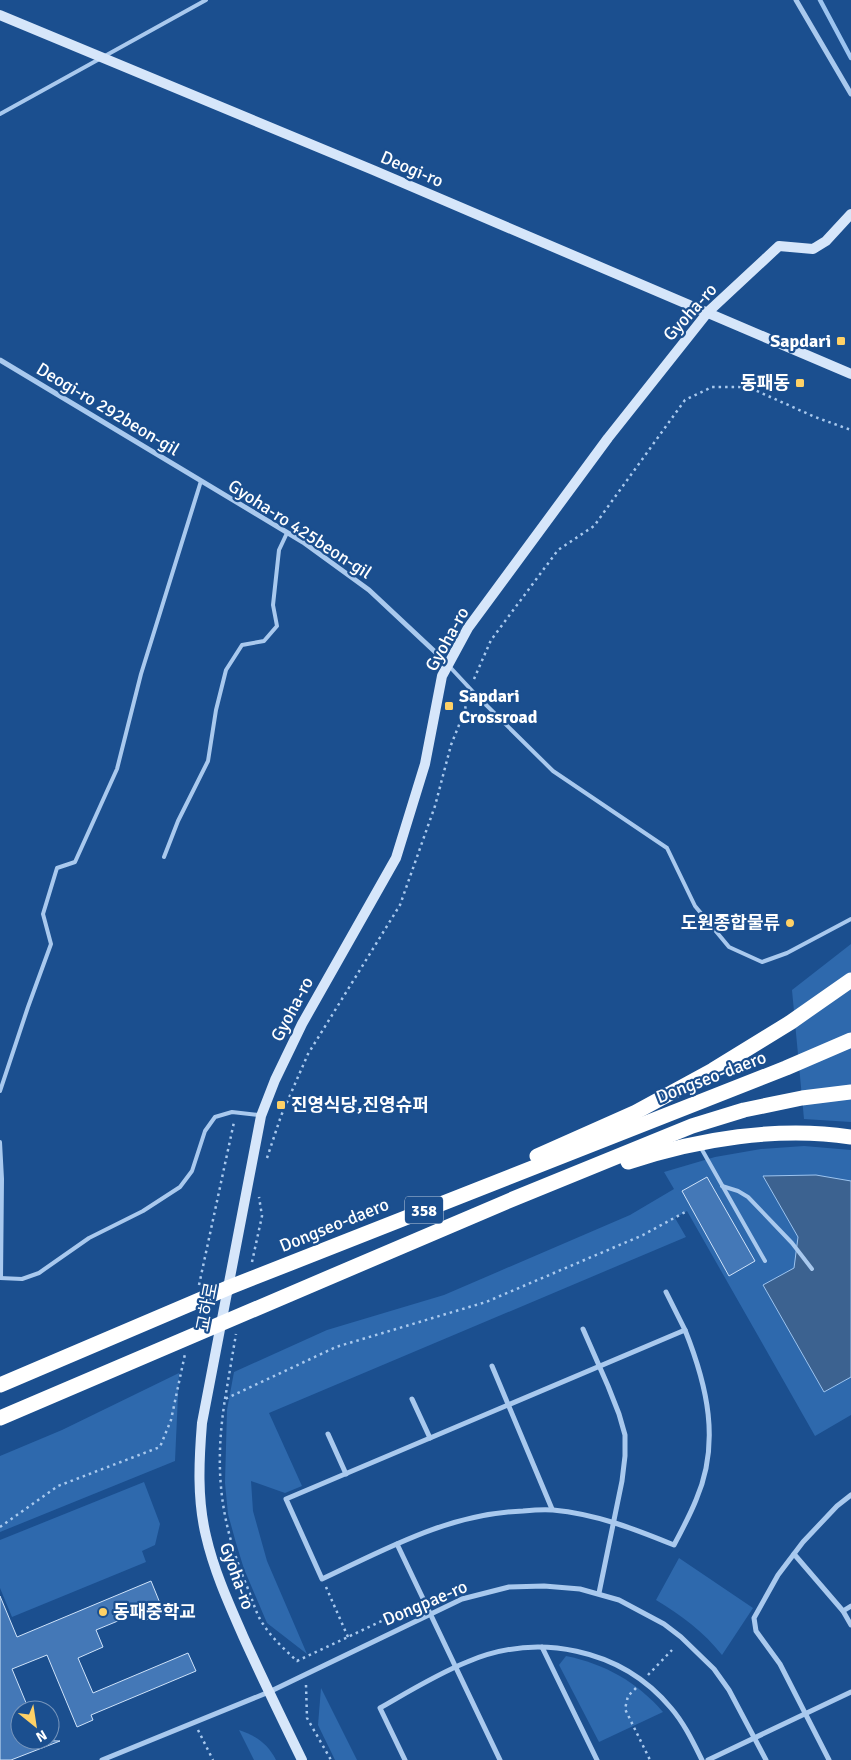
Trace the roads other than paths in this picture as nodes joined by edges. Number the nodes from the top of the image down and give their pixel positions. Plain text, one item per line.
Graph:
1 (206, 0) edge
2 (796, 0) edge
3 (0, 15) edge
4 (102, 57) junction
5 (851, 94) edge
6 (0, 114) edge
7 (851, 214) edge
8 (708, 312) junction
9 (0, 360) edge
10 (851, 374) edge
11 (201, 481) junction
12 (287, 532) junction
13 (448, 664) junction
14 (164, 857) dead end
15 (851, 919) edge
16 (851, 980) edge
17 (851, 1040) edge
18 (0, 1091) edge
19 (851, 1092) edge
20 (261, 1116) junction
21 (851, 1137) edge
22 (0, 1142) edge
23 (698, 1144) junction
24 (722, 1186) junction
25 (513, 1199) junction
26 (239, 1230) joint
27 (352, 1238) junction
28 (765, 1261) dead end
29 (812, 1268) dead end
30 (0, 1278) edge
31 (666, 1292) dead end
32 (583, 1329) dead end
33 (685, 1330) junction
34 (492, 1366) dead end
35 (600, 1366) junction
36 (0, 1385) edge
37 (207, 1390) joint
38 (412, 1400) dead end
39 (509, 1405) junction
40 (0, 1419) edge
41 (328, 1434) dead end
42 (430, 1438) junction
43 (346, 1474) junction
44 (851, 1496) edge
45 (552, 1510) junction
46 (614, 1522) junction
47 (397, 1544) junction
48 (794, 1554) junction
49 (598, 1593) junction
50 (851, 1606) edge
51 (844, 1611) junction
52 (430, 1613) junction
53 (851, 1625) edge
54 (542, 1647) junction
55 (456, 1667) junction
56 (269, 1692) junction
57 (851, 1692) edge
58 (807, 1713) junction
59 (755, 1738) junction
60 (102, 1760) edge
61 (302, 1760) edge
62 (404, 1760) edge
63 (500, 1760) edge
64 (597, 1760) edge
65 (702, 1760) edge
66 (708, 1760) edge
67 (766, 1760) edge
68 (829, 1760) edge

1 - 4 lane
2 - 5 street
3 - 4 street, Deogi-ro
4 - 6 lane
4 - 8 street, Deogi-ro
7 - 8 street, Gyoha-ro
8 - 10 street, Deogi-ro
8 - 13 street, Gyoha-ro
9 - 11 street, Deogi-ro 292beon-gil
11 - 12 street, Gyoha-ro 425beon-gil
11 - 18 lane
12 - 13 street, Gyoha-ro 425beon-gil
12 - 14 lane
13 - 15 lane
13 - 20 street, Gyoha-ro
16 - 27 highway
17 - 27 highway, Dongseo-daero / 358
19 - 25 highway, 358
20 - 26 street, Gyoha-ro
20 - 30 lane
21 - 23 highway
22 - 30 lane
23 - 24 lane
23 - 25 highway
24 - 28 lane
24 - 29 lane
25 - 40 highway, 358
26 - 37 street, 교하로
27 - 36 highway, Dongseo-daero / 358
31 - 33 street
32 - 35 street
33 - 35 street
33 - 46 street
34 - 39 street
35 - 39 street
35 - 46 street
37 - 56 street, Gyoha-ro
38 - 42 street
39 - 42 street
39 - 45 street
41 - 43 street
42 - 43 street
43 - 47 street
44 - 48 street
45 - 46 street
45 - 47 street
46 - 49 street
47 - 52 street
48 - 51 street
48 - 58 street
49 - 52 street, Dongpae-ro
49 - 59 street, Dongpae-ro
50 - 51 street
51 - 53 street
52 - 55 street
52 - 56 street, Dongpae-ro
54 - 55 street
54 - 64 street
54 - 65 street
55 - 62 street
55 - 63 street
56 - 60 street, Dongpae-ro
56 - 61 street, Gyoha-ro
57 - 58 street
58 - 59 street
58 - 68 street
59 - 66 street
59 - 67 street, Dongpae-ro

